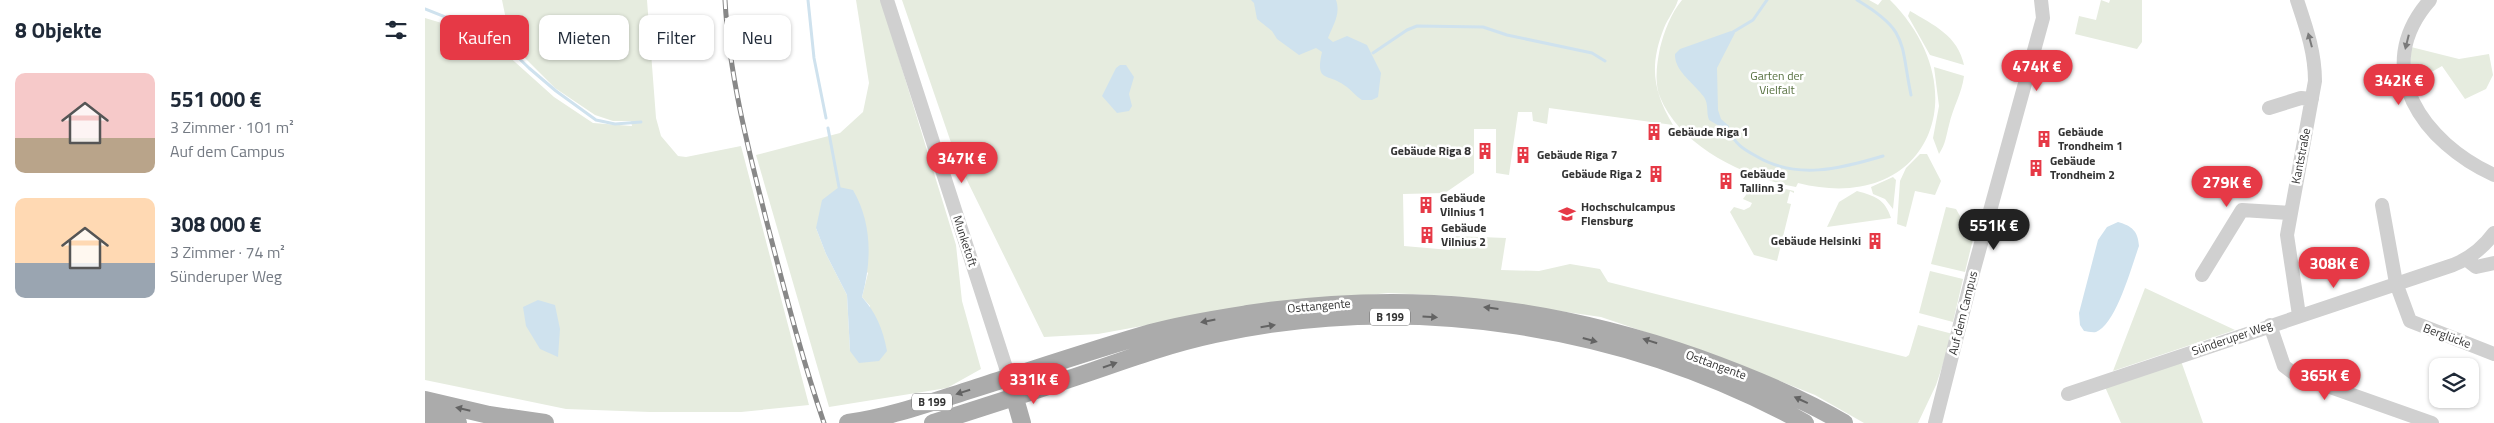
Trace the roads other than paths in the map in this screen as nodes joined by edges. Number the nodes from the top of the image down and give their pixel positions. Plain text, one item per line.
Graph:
1 (887, 0) edge
2 (2041, 0) edge
3 (2297, 0) edge
4 (2430, 0) edge
5 (2312, 99) junction
6 (2269, 108) dead end
7 (2494, 175) edge
8 (2382, 205) dead end
9 (2290, 213) junction
10 (2494, 233) edge
11 (2467, 260) junction
12 (2494, 263) edge
13 (2202, 275) dead end
14 (2397, 284) junction
15 (2299, 315) junction
16 (2270, 325) junction
17 (2494, 354) edge
18 (1009, 377) junction
19 (2067, 394) dead end
20 (1015, 397) junction
21 (425, 400) edge
22 (425, 415) edge
23 (458, 423) edge
24 (545, 423) edge
25 (848, 423) edge
26 (933, 423) edge
27 (1023, 423) edge
28 (1805, 423) edge
29 (1844, 423) edge
30 (1935, 423) edge
31 (2432, 423) edge

1 - 18 street, Munketoft
2 - 30 street, Auf dem Campus
5 -> 3 street, Kantstraße
4 -> 7 street
5 - 6 street
5 - 9 street, Kantstraße
8 - 14 street
9 - 13 street
9 - 15 street, Kantstraße
10 - 11 street, Sünderuper Weg
11 - 12 street, Sünderuper Weg
11 - 14 street, Sünderuper Weg
14 - 15 street, Sünderuper Weg
14 - 17 street, Berglücke
15 - 16 street, Sünderuper Weg
16 - 19 street, Sünderuper Weg
16 - 31 street
18 - 20 main road, Munketoft
18 -> 25 main road, Osttangente / B 199
29 -> 18 main road, Osttangente / B 199
20 - 26 main road, Osttangente / B 199
20 - 27 main road, Munketoft
20 -> 28 main road, Osttangente / B 199
24 -> 21 main road
22 - 23 main road

